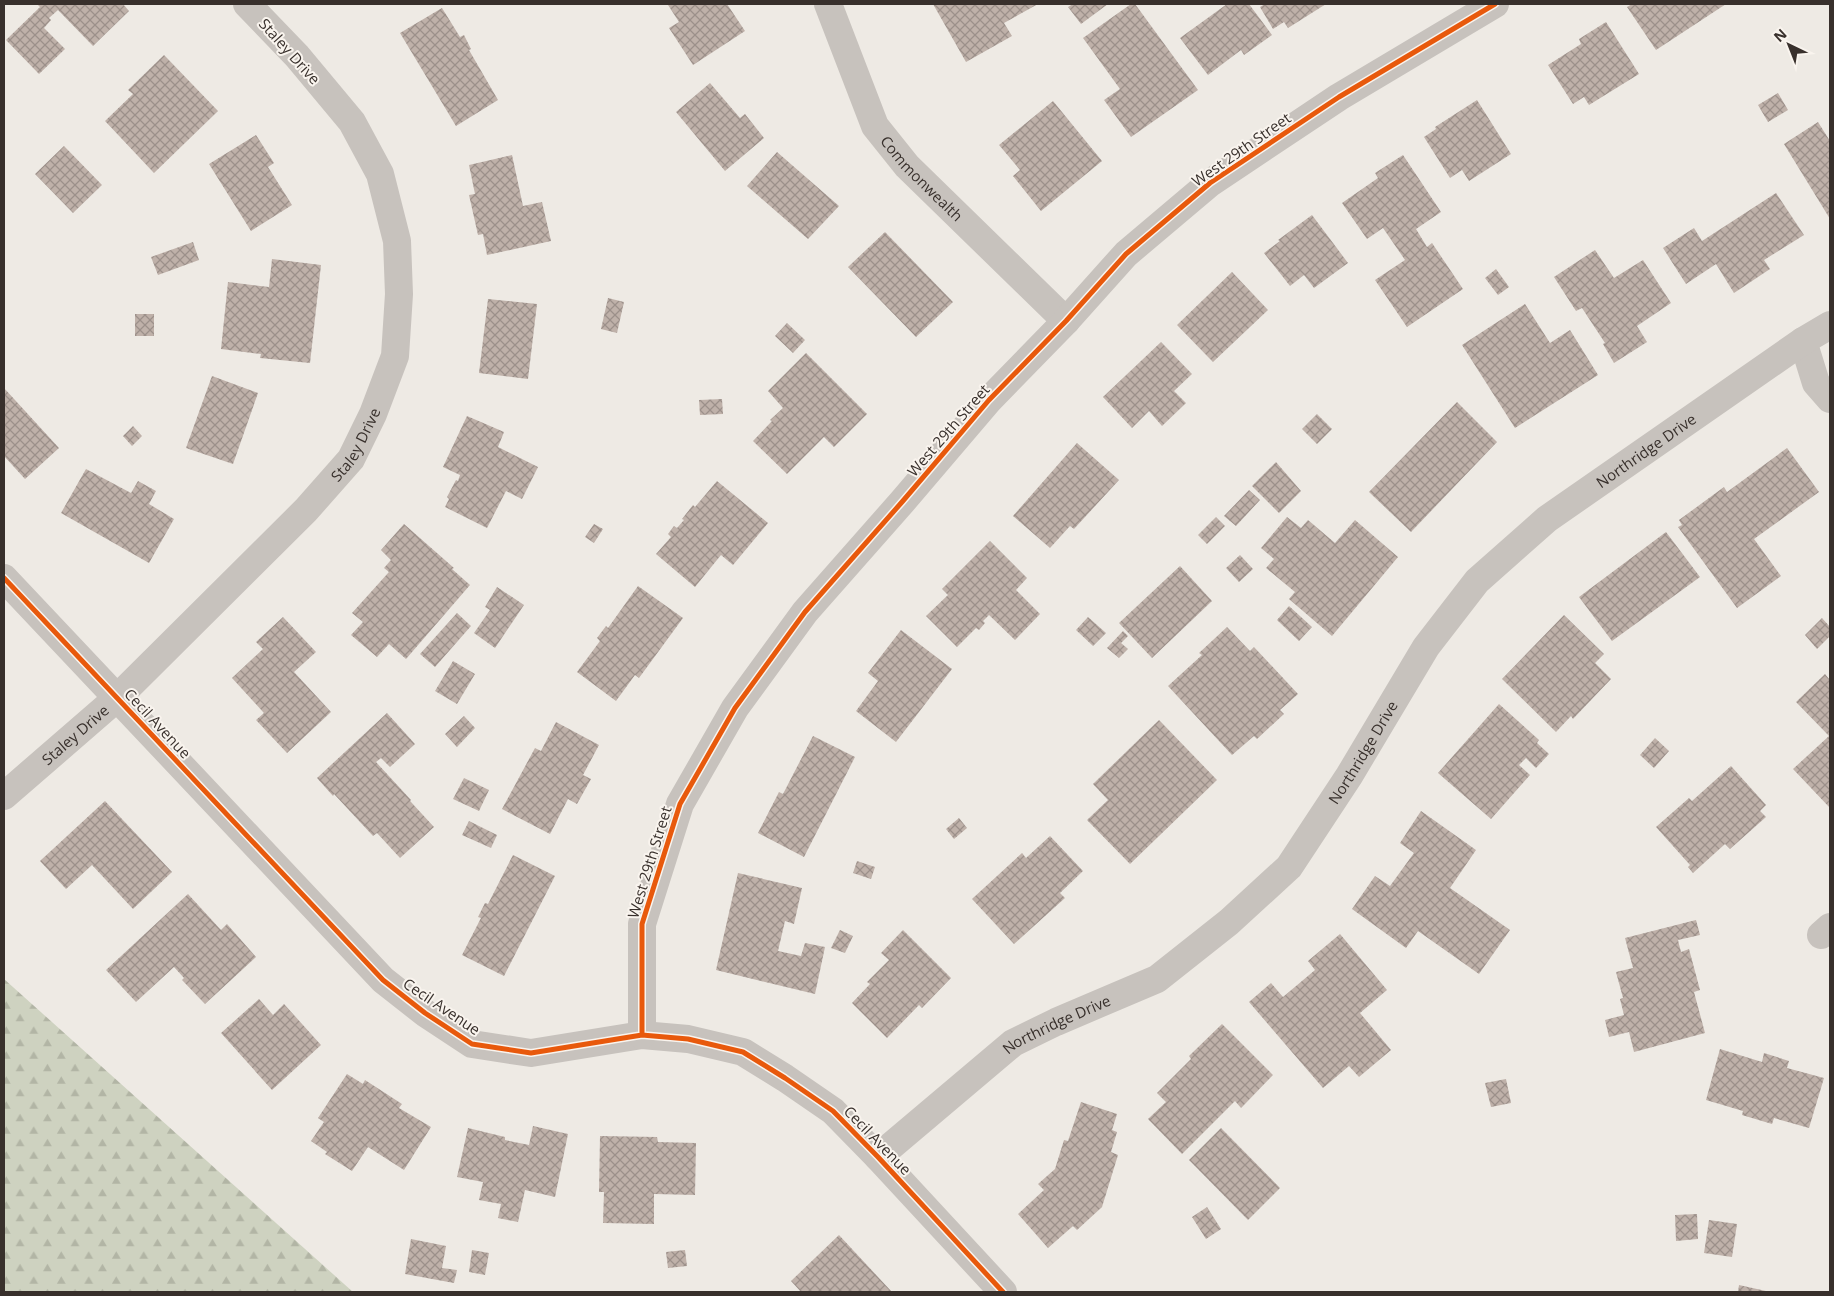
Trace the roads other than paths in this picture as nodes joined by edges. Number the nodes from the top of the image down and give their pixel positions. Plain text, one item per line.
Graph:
1 (247, 4) edge
2 (828, 4) edge
3 (1495, 4) edge
4 (1066, 321) junction
5 (1830, 325) edge
6 (1803, 341) junction
7 (1830, 399) edge
8 (4, 578) edge
9 (117, 698) junction
10 (4, 796) edge
11 (642, 1035) junction
12 (878, 1157) junction
13 (1002, 1292) edge

1 - 9 street, Staley Drive
2 - 4 street, Commonwealth
3 - 4 street, West 29th Street
4 - 11 street, West 29th Street
5 - 6 street, Northridge Drive
6 - 7 street
6 - 12 street, Northridge Drive
8 - 9 street, Cecil Avenue
9 - 10 street, Staley Drive
9 - 11 street, Cecil Avenue
11 - 12 street, Cecil Avenue
12 - 13 street, Cecil Avenue

